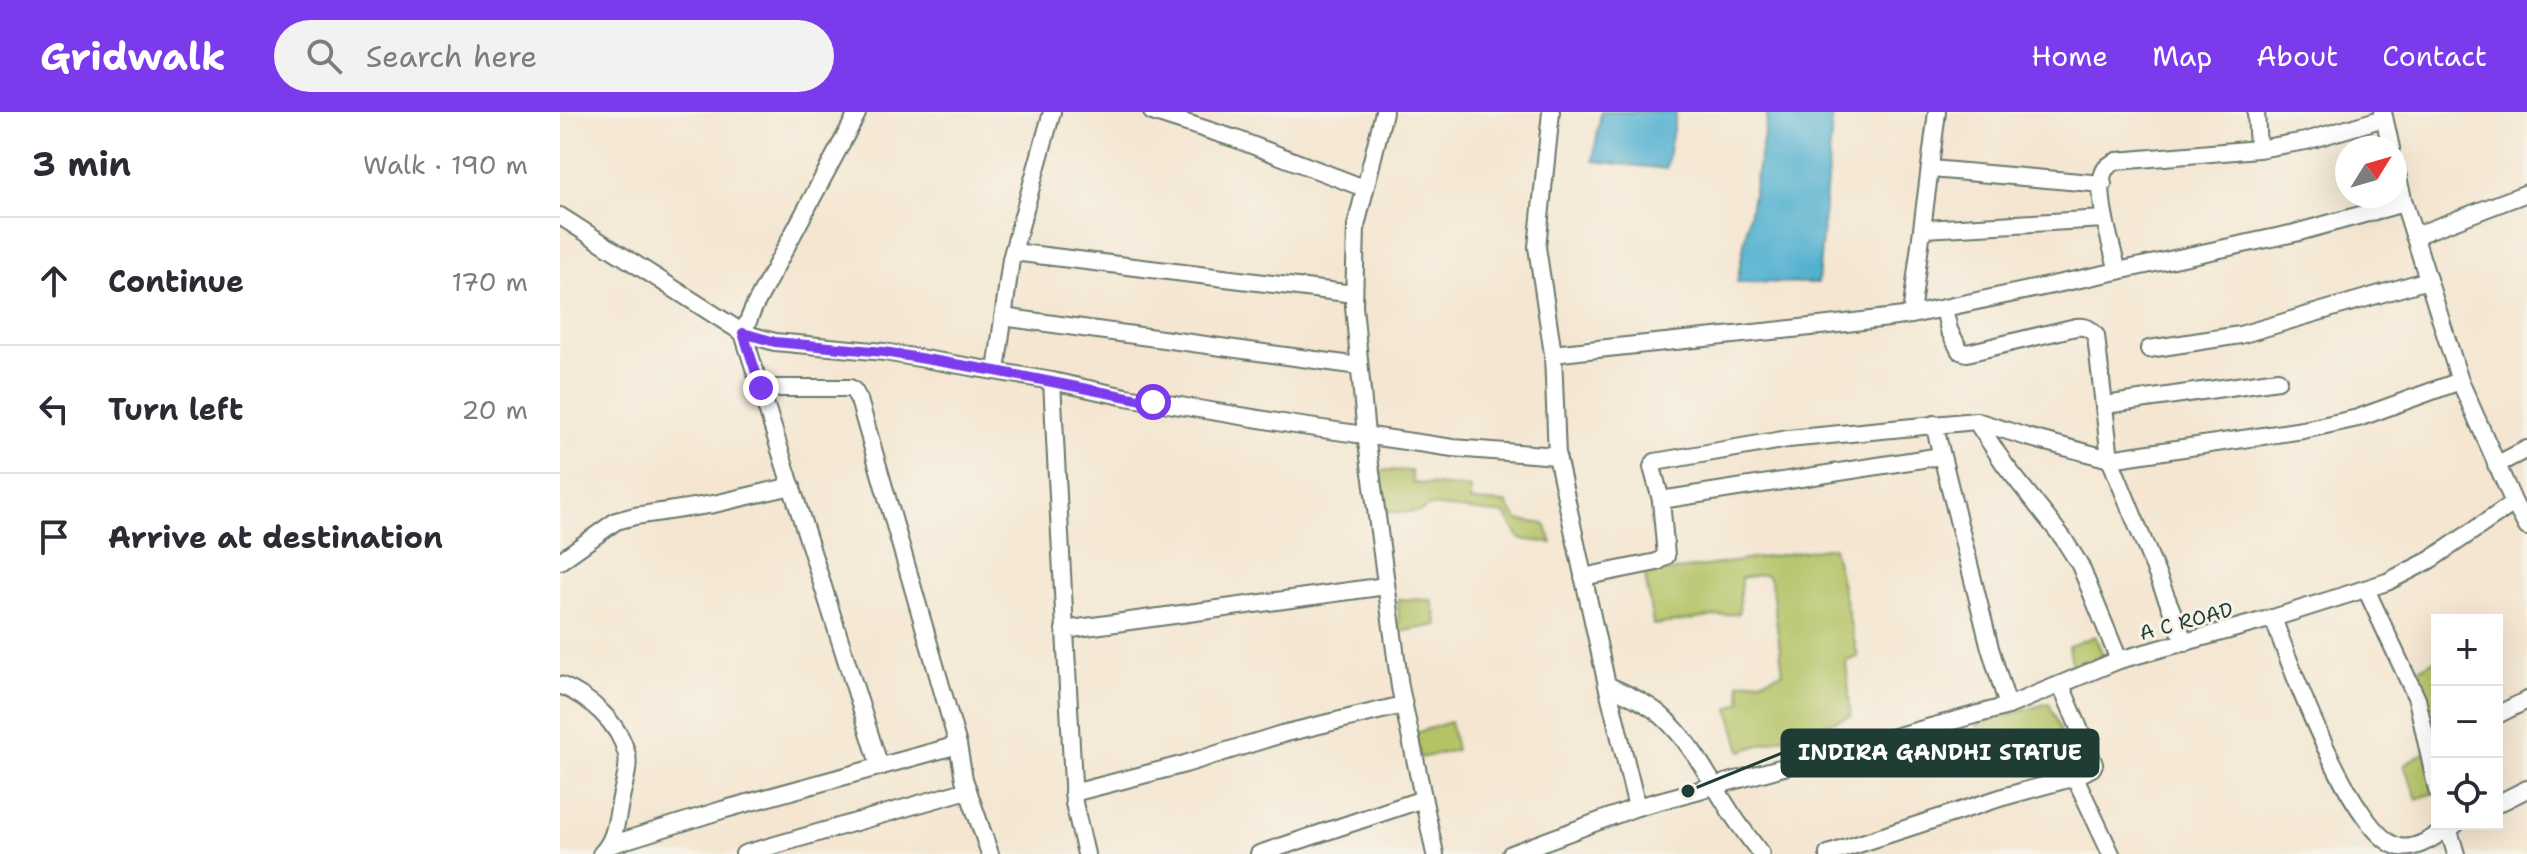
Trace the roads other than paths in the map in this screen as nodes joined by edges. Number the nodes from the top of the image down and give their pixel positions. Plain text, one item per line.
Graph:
1 (1052, 112) edge
2 (1152, 112) edge
3 (1384, 112) edge
4 (1551, 112) edge
5 (1937, 112) edge
6 (2256, 112) edge
7 (857, 114) edge
8 (2384, 115) edge
9 (2388, 136) edge
10 (2258, 149) junction
11 (1931, 169) junction
12 (2103, 184) junction
13 (1364, 188) junction
14 (2527, 193) edge
15 (2386, 208) edge
16 (2406, 208) edge
17 (560, 216) edge
18 (2105, 219) junction
19 (1924, 229) junction
20 (2414, 236) junction
21 (1013, 252) junction
22 (2118, 271) junction
23 (2428, 280) junction
24 (1354, 294) junction
25 (1944, 308) junction
26 (1911, 315) junction
27 (1003, 317) junction
28 (743, 333) junction
29 (2149, 349) dead end
30 (1553, 354) junction
31 (1359, 366) junction
32 (996, 371) junction
33 (2278, 380) dead end
34 (1052, 381) junction
35 (2460, 381) junction
36 (761, 388) junction
37 (2105, 405) junction
38 (1976, 421) junction
39 (1934, 424) junction
40 (1366, 435) junction
41 (2527, 449) edge
42 (1557, 456) junction
43 (1941, 456) junction
44 (2110, 459) junction
45 (2496, 465) junction
46 (792, 486) junction
47 (1661, 500) junction
48 (2514, 503) junction
49 (2526, 523) edge
50 (560, 561) edge
51 (1583, 577) junction
52 (1386, 586) junction
53 (2366, 589) junction
54 (2273, 618) junction
55 (1064, 630) junction
56 (2185, 643) junction
57 (2119, 660) junction
58 (560, 685) edge
59 (1607, 685) junction
60 (2061, 685) junction
61 (2527, 700) edge
62 (1403, 705) junction
63 (2008, 706) junction
64 (2503, 712) edge
65 (2431, 741) edge
66 (958, 745) junction
67 (880, 767) junction
68 (2075, 777) junction
69 (1715, 787) junction
70 (2527, 789) edge
71 (968, 790) junction
72 (1073, 793) junction
73 (1423, 799) junction
74 (2503, 801) edge
75 (1637, 807) junction
76 (2441, 830) edge
77 (2451, 830) edge
78 (605, 850) edge
79 (744, 854) edge
80 (990, 854) edge
81 (1086, 854) edge
82 (1259, 854) edge
83 (1435, 854) edge
84 (1511, 854) edge
85 (1761, 854) edge
86 (1828, 854) edge
87 (2111, 854) edge
88 (2456, 854) edge

1 - 21 street
2 - 13 street
3 - 13 street
4 - 30 street
5 - 11 street
6 - 10 street
7 - 28 street
8 - 9 street
8 - 10 street
10 - 12 street
11 - 12 street
11 - 19 street
12 - 18 street
13 - 24 street
14 - 20 street
15 - 22 street
16 - 20 street
17 - 28 street
18 - 19 street
18 - 22 street
19 - 26 street
20 - 23 street
21 - 24 street
21 - 27 street
22 - 25 street
23 - 29 street
23 - 35 street
24 - 31 street
25 - 26 street
25 - 37 street
26 - 30 street
27 - 31 street
27 - 32 street
28 - 32 street
28 - 36 street
30 - 42 street
31 - 40 street
32 - 34 street
33 - 37 street
34 - 40 street
34 - 55 street
35 - 44 street
35 - 45 street
36 - 46 street
36 - 66 street
37 - 44 street
38 - 39 street
38 - 44 street
38 - 57 street
39 - 43 street
39 - 47 street
40 - 42 street
40 - 52 street
41 - 45 street
42 - 51 street
43 - 47 street
43 - 63 street
44 - 56 street
45 - 48 street
46 - 50 street
46 - 67 street
47 - 51 street
48 - 49 street
48 - 53 street, A C ROAD
51 - 59 street
52 - 55 street
52 - 62 street
53 - 54 street, A C ROAD
53 - 65 street
54 - 56 street, A C ROAD
54 - 76 street
55 - 72 street
56 - 57 street, A C ROAD
57 - 60 street, A C ROAD
58 - 78 street
59 - 69 street
59 - 75 street
60 - 63 street, A C ROAD
60 - 68 street
61 - 64 street
62 - 72 street
62 - 73 street
63 - 69 street, A C ROAD
66 - 67 street
66 - 71 street
67 - 78 street
68 - 86 street
68 - 87 street
69 - 75 street, A C ROAD
69 - 85 street
70 - 74 street
71 - 79 street
71 - 80 street
72 - 81 street
73 - 82 street
73 - 83 street
75 - 84 street, A C ROAD
77 - 88 street

